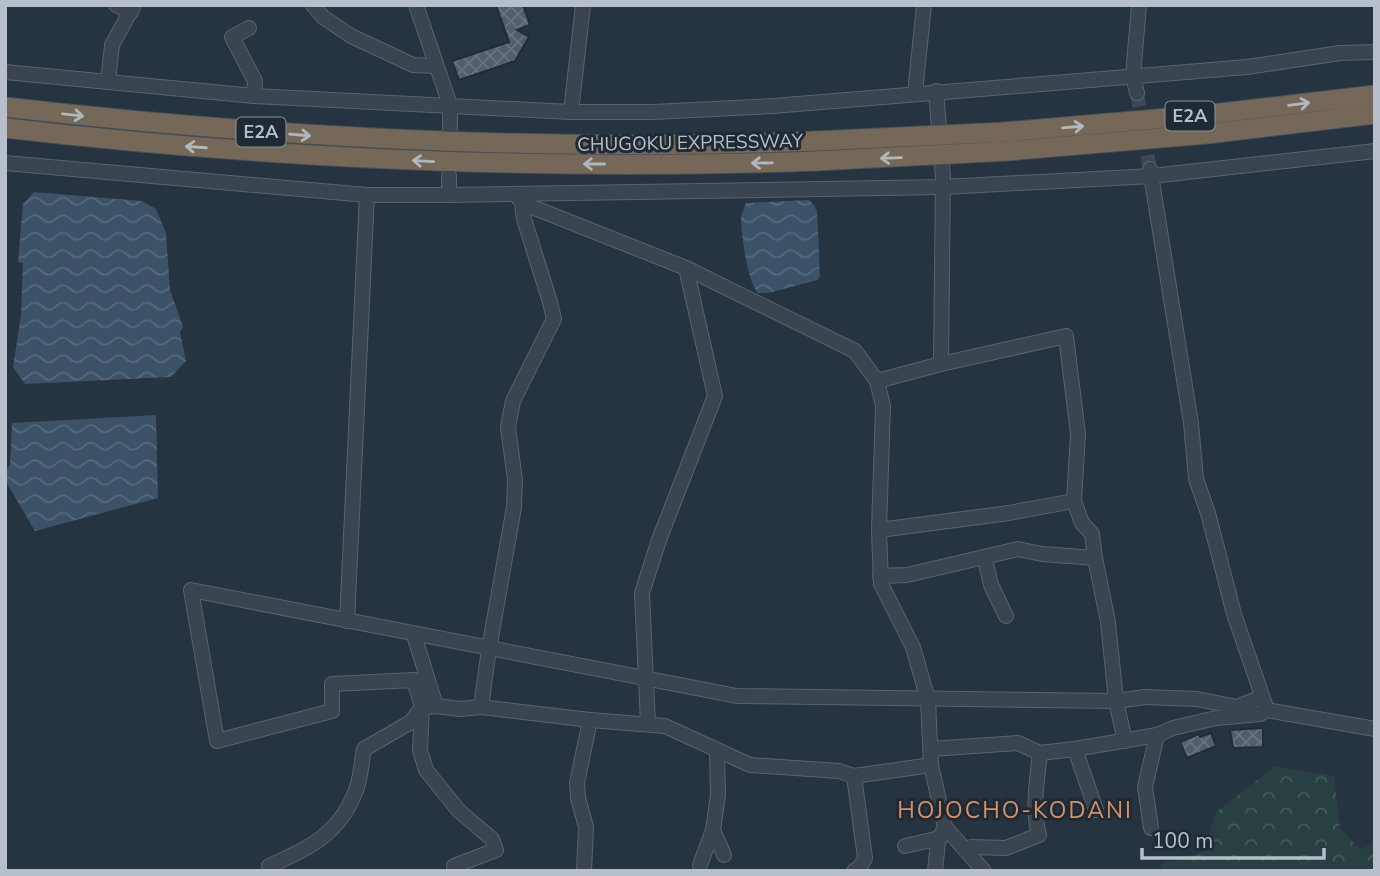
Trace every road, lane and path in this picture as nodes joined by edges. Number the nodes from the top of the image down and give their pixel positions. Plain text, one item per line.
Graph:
1 (116, 5) edge
2 (313, 5) edge
3 (416, 5) edge
4 (583, 5) edge
5 (924, 5) edge
6 (1139, 5) edge
7 (132, 9) edge
8 (249, 28) dead end
9 (1375, 52) edge
10 (436, 66) junction
11 (5, 72) edge
12 (1133, 76) junction
13 (108, 82) junction
14 (936, 91) junction
15 (915, 93) junction
16 (1137, 93) tunnel mouth
17 (1375, 94) edge
18 (254, 96) junction
19 (450, 105) junction
20 (5, 107) edge
21 (570, 112) junction
22 (1375, 114) edge
23 (5, 128) edge
24 (450, 129) dead end
25 (1007, 142) junction
26 (1375, 151) edge
27 (553, 154) junction
28 (5, 163) edge
29 (1151, 172) junction
30 (449, 176) dead end
31 (943, 187) junction
32 (367, 195) junction
33 (449, 195) junction
34 (519, 198) junction
35 (686, 268) junction
36 (941, 364) junction
37 (877, 381) junction
38 (1074, 501) junction
39 (879, 530) junction
40 (1095, 558) junction
41 (985, 559) junction
42 (880, 576) junction
43 (1006, 616) dead end
44 (347, 621) junction
45 (414, 635) junction
46 (489, 649) junction
47 (647, 680) junction
48 (928, 700) junction
49 (1116, 701) junction
50 (1264, 704) junction
51 (429, 706) junction
52 (481, 707) junction
53 (590, 720) junction
54 (648, 723) junction
55 (1375, 729) edge
56 (1157, 735) junction
57 (1125, 741) junction
58 (930, 749) junction
59 (1075, 749) junction
60 (716, 751) junction
61 (1040, 753) junction
62 (931, 765) junction
63 (854, 776) junction
64 (1096, 810) dead end
65 (1151, 828) dead end
66 (713, 830) junction
67 (943, 832) junction
68 (905, 846) dead end
69 (967, 850) junction
70 (724, 855) dead end
71 (700, 865) dead end
72 (269, 866) dead end
73 (454, 866) dead end
74 (584, 871) edge
75 (854, 871) edge
76 (935, 871) edge
77 (984, 871) edge

1 - 7 street
2 - 10 street
3 - 10 street
4 - 21 street
5 - 15 street
6 - 12 street
7 - 13 street
8 - 18 street
9 - 12 street
10 - 19 street
11 - 13 street
12 - 14 street
12 - 16 street
13 - 18 street
14 - 15 street
14 - 31 street
15 - 21 street
25 -> 17 highway, CHUGOKU EXPRESSWAY / E2A
18 - 19 street
19 - 21 street
19 - 24 street
20 -> 27 highway, CHUGOKU EXPRESSWAY / E2A
22 - 25 highway, CHUGOKU EXPRESSWAY / E2A
27 -> 23 highway, CHUGOKU EXPRESSWAY / E2A
25 - 27 highway, CHUGOKU EXPRESSWAY / E2A, bridge
26 - 29 street
28 - 32 street
29 - 31 street
29 - 50 street
30 - 33 street
31 - 34 street
31 - 36 street
32 - 33 street
32 - 44 street
33 - 34 street
34 - 35 street
34 - 46 street
35 - 37 street
35 - 47 street
36 - 37 street
36 - 38 street
37 - 39 street
38 - 39 street
38 - 40 street
39 - 42 street
40 - 41 street
40 - 49 street
41 - 42 street
41 - 43 street
42 - 48 street
44 - 45 street
44 - 51 street
45 - 46 street
45 - 51 street
46 - 47 street
46 - 52 street
47 - 48 street
47 - 54 street
48 - 49 street
48 - 58 street
49 - 50 street
49 - 57 street
50 - 55 street
50 - 56 street
51 - 52 street
51 - 72 street
51 - 73 street
52 - 53 street
53 - 54 street
53 - 74 street
54 - 60 street
56 - 57 street
56 - 65 street
57 - 59 street
58 - 61 street
58 - 62 street
59 - 61 street
59 - 64 street
60 - 63 street
60 - 66 street
61 - 69 street
62 - 63 street
62 - 67 street
63 - 75 street
66 - 70 street
66 - 71 street
67 - 68 street
67 - 69 street
67 - 76 street
69 - 77 street

